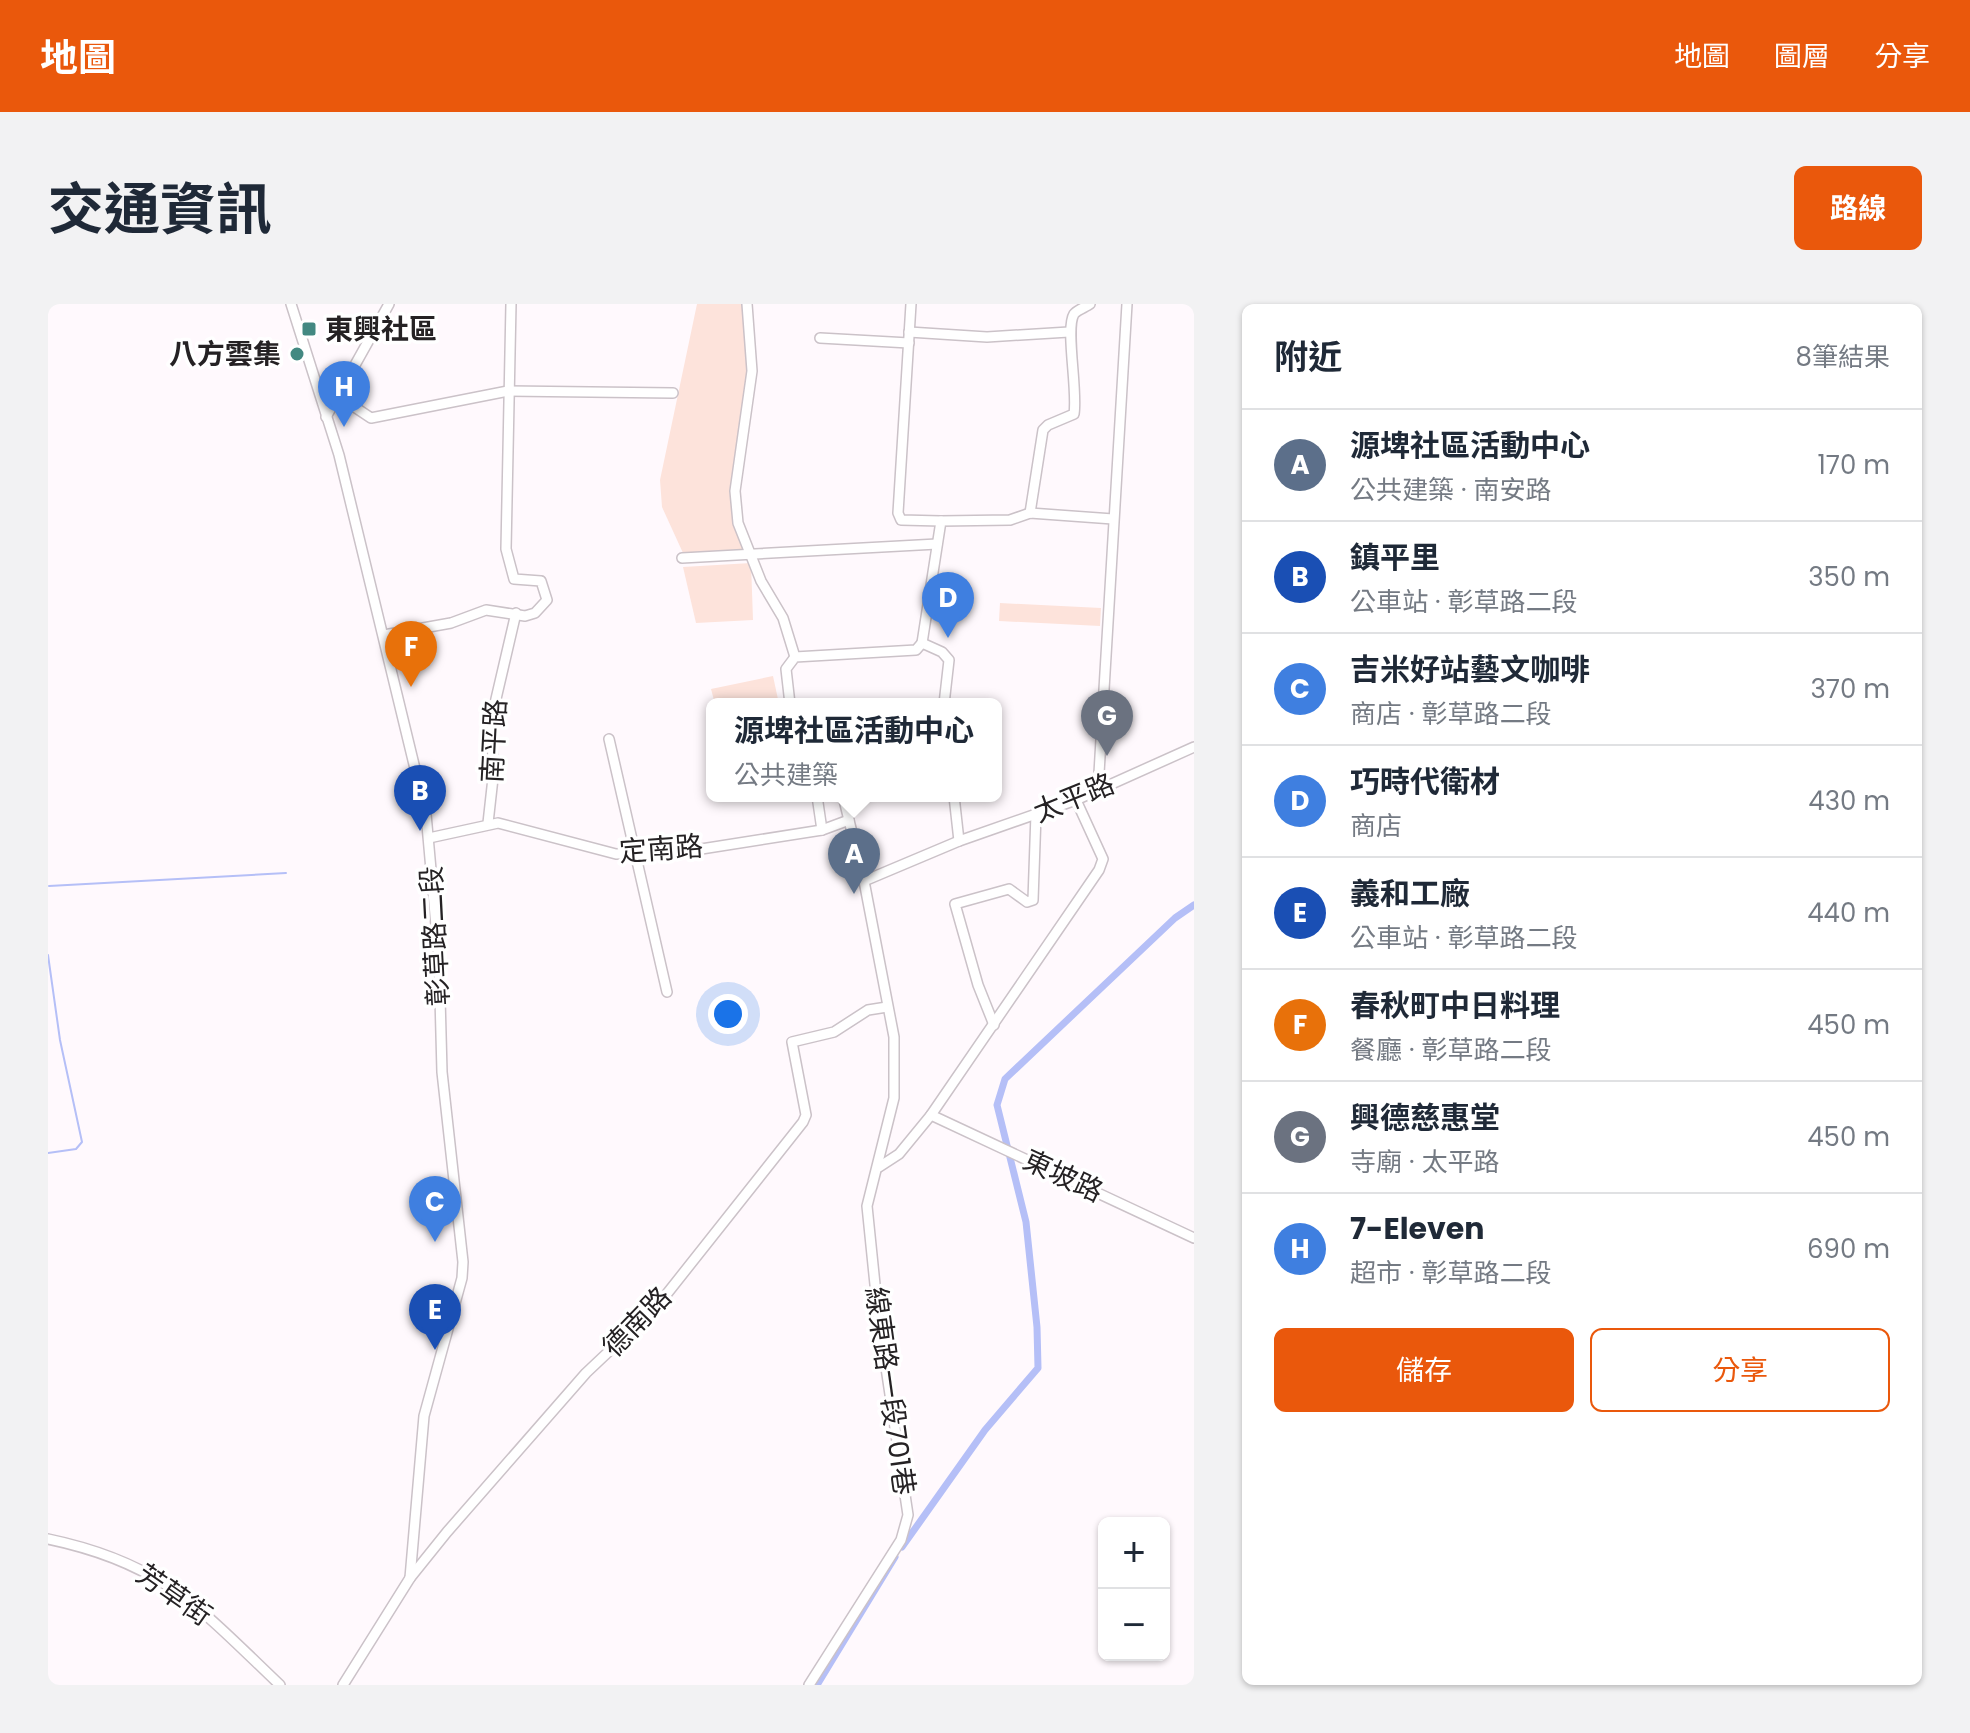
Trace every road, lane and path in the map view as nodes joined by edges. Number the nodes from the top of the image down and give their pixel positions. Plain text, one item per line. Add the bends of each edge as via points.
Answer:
1 (291, 304) edge
2 (389, 304) edge
3 (511, 304) edge
4 (747, 304) edge
5 (911, 304) edge
6 (1090, 304) edge
7 (1127, 304) edge
8 (1069, 332) junction
9 (820, 338) dead end
10 (909, 339) junction
11 (508, 391) junction
12 (673, 393) dead end
13 (338, 396) junction
14 (326, 417) junction
15 (1030, 513) junction
16 (1113, 519) junction
17 (941, 521) junction
18 (937, 544) junction
19 (750, 554) junction
20 (682, 558) dead end
21 (516, 613) junction
22 (384, 635) junction
23 (922, 643) junction
24 (795, 657) junction
25 (789, 698) edge
26 (945, 698) edge
27 (609, 739) dead end
28 (1194, 747) edge
29 (1098, 790) junction
30 (1076, 800) junction
31 (818, 802) edge
32 (844, 802) edge
33 (955, 802) edge
34 (1036, 814) junction
35 (849, 820) junction
36 (488, 823) junction
37 (822, 830) junction
38 (429, 838) junction
39 (959, 841) junction
40 (633, 853) junction
41 (864, 881) junction
42 (667, 992) dead end
43 (887, 1007) junction
44 (994, 1025) junction
45 (931, 1115) junction
46 (879, 1167) junction
47 (1194, 1238) edge
48 (48, 1539) edge
49 (410, 1578) junction
50 (280, 1685) edge
51 (343, 1685) edge
52 (809, 1685) edge

1 - 14 street, 彰草路二段
2 - 13 street
3 - 11 street
4 - 19 street via 752,371 735,491 738,523
5 - 10 street
6 - 8 street via 1074,314
7 - 16 street
8 - 10 street
8 - 15 street via 1074,414 1043,430
9 - 10 street
10 - 17 street via 898,513 901,520
11 - 12 street
11 - 13 street via 371,418
11 - 21 street via 506,549 514,579 541,581 547,600 535,613
13 - 14 street
14 - 22 street, 彰草路二段
15 - 16 street
15 - 17 street via 1010,520
16 - 29 street
17 - 18 street
18 - 19 street
18 - 23 street
19 - 20 street
19 - 24 street via 783,618
21 - 22 street via 486,610 451,623
21 - 36 street, 南平路 via 492,716
22 - 38 street, 彰草路二段
23 - 24 street via 916,650
23 - 26 street via 949,660
24 - 25 street via 786,669
27 - 40 street
28 - 29 street, 太平路
29 - 30 street, 太平路
30 - 34 street, 太平路
30 - 44 street via 1103,859
31 - 37 street
32 - 35 street, 線東路一段701巷
33 - 39 street
34 - 39 street, 太平路
34 - 44 street via 1033,900 1027,902 1009,889 955,904
35 - 37 street, 定南路
35 - 41 street, 線東路一段701巷
36 - 38 street, 定南路
36 - 40 street, 定南路 via 604,853
37 - 40 street, 定南路 via 695,850
38 - 49 street, 彰草路二段 via 442,1072 463,1262 424,1416
39 - 41 street, 太平路
40 - 42 street
41 - 43 street, 線東路一段701巷
43 - 46 street, 線東路一段701巷 via 894,1037 894,1098
43 - 49 street, 德南路 via 868,1010 834,1032 792,1042 803,1122 658,1305 586,1373
44 - 45 street
45 - 46 street via 899,1154
45 - 47 street, 東坡路
46 - 52 street, 線東路一段701巷 via 867,1206 908,1515 901,1540
48 - 50 street, 芳草街 via 101,1551 165,1582
49 - 51 street, 德南路

